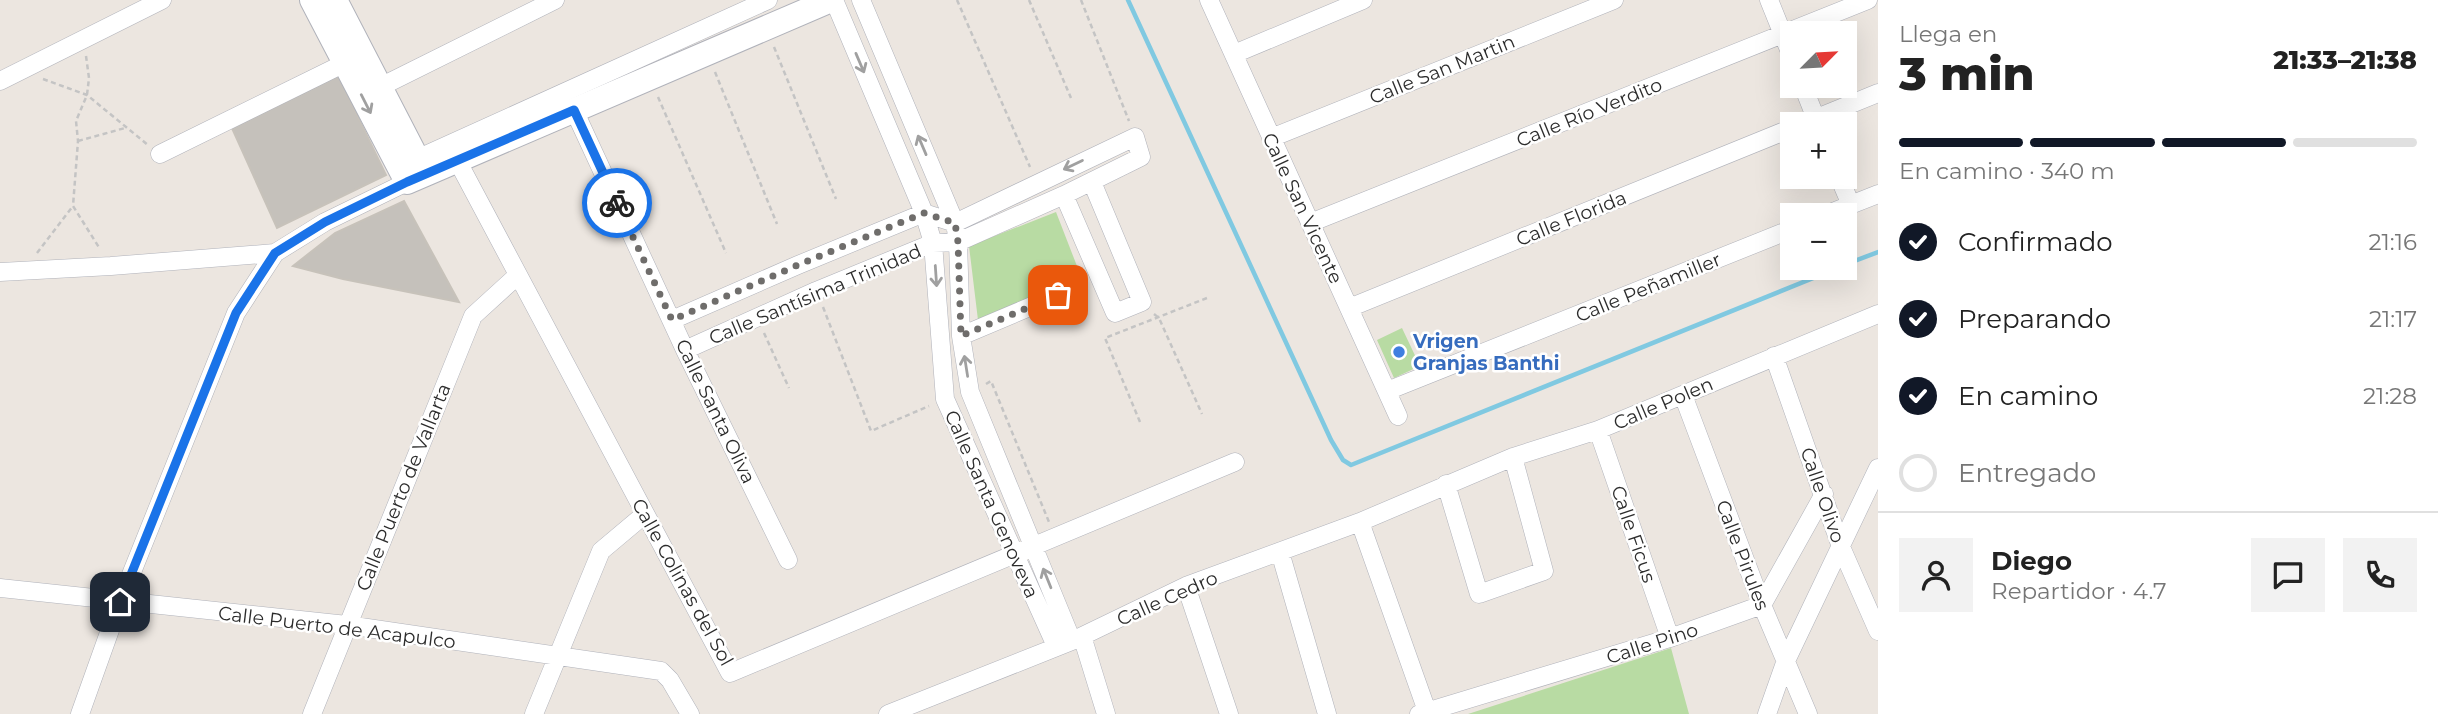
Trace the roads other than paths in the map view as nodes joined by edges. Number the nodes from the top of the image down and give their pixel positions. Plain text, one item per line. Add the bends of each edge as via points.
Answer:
1 (162, 0) edge
2 (330, 0) edge
3 (555, 0) edge
4 (768, 0) edge
5 (832, 0) edge
6 (860, 0) edge
7 (1209, 0) edge
8 (1363, 0) edge
9 (1614, 0) edge
10 (1769, 0) edge
11 (1868, 0) edge
12 (1817, 21) edge
13 (1780, 28) edge
14 (1780, 36) edge
15 (1234, 54) junction
16 (345, 63) junction
17 (0, 81) edge
18 (380, 87) junction
19 (1878, 93) edge
20 (574, 110) junction
21 (1835, 112) edge
22 (1780, 133) edge
23 (1271, 138) junction
24 (160, 154) road end
25 (457, 160) junction
26 (416, 172) junction
27 (1092, 182) junction
28 (1878, 194) edge
29 (1064, 195) junction
30 (1855, 203) edge
31 (924, 213) junction
32 (955, 223) junction
33 (1310, 223) junction
34 (1780, 234) edge
35 (958, 242) junction
36 (933, 243) junction
37 (275, 253) junction
38 (0, 272) edge
39 (518, 275) junction
40 (1058, 295) dead end
41 (1349, 308) junction
42 (1878, 314) edge
43 (672, 320) junction
44 (961, 336) junction
45 (685, 350) junction
46 (1774, 356) junction
47 (1387, 391) junction
48 (1683, 395) junction
49 (1398, 415) dead end
50 (1598, 430) junction
51 (1513, 457) junction
52 (1235, 462) dead end
53 (1878, 468) edge
54 (1446, 484) junction
55 (1824, 494) junction
56 (645, 514) junction
57 (1360, 522) junction
58 (1034, 546) junction
59 (1842, 547) junction
60 (1280, 552) junction
61 (1014, 555) junction
62 (788, 560) dead end
63 (1186, 586) junction
64 (0, 588) edge
65 (120, 602) junction
66 (1762, 605) junction
67 (347, 625) junction
68 (1878, 631) edge
69 (1671, 638) junction
70 (1070, 641) junction
71 (557, 656) junction
72 (1785, 663) junction
73 (899, 712) edge
74 (80, 714) edge
75 (312, 714) edge
76 (534, 714) edge
77 (690, 714) edge
78 (1106, 714) edge
79 (1228, 714) edge
80 (1328, 714) edge
81 (1425, 714) edge
82 (1767, 714) edge
83 (1808, 714) edge

1 - 17 street
2 - 16 street
2 - 18 street
3 - 18 street
4 - 26 street
5 - 20 street
5 -> 31 street, Calle Santa Genoveva
32 -> 6 street, Calle Santa Genoveva
7 - 15 street, Calle San Vicente
8 - 15 street
9 - 23 street, Calle San Martin
10 - 13 street
11 - 12 street, Calle Río Verdito
14 - 33 street, Calle Río Verdito
15 - 23 street, Calle San Vicente
16 - 24 street
16 -> 26 street
18 - 26 street
19 - 21 street
20 - 25 street
20 - 43 street, Calle Santa Oliva
22 - 41 street, Calle Florida
23 - 33 street, Calle San Vicente
25 - 26 street
25 - 39 street, Calle Colinas del Sol
26 - 37 street
27 - 29 street, Calle Santísima Trinidad
27 - 29 street via 1142,302 1115,313
27 -> 32 street, Calle Santísima Trinidad via 1139,159 1142,155 1135,136
28 - 30 street
29 - 35 street, Calle Santísima Trinidad
31 - 32 street, Calle Santísima Trinidad
31 - 36 street, Calle Santa Genoveva
31 - 43 street, Calle Santísima Trinidad
32 - 35 street, Calle Santa Genoveva
33 - 41 street, Calle San Vicente
34 - 47 street, Calle Peñamiller
35 - 36 street, Calle Santísima Trinidad
35 - 44 street, Calle Santa Genoveva
36 - 45 street, Calle Santísima Trinidad
36 -> 61 street, Calle Santa Genoveva via 945,399
37 - 38 street
37 - 65 street via 236,313
39 - 56 street, Calle Colinas del Sol
39 - 67 street, Calle Puerto de Vallarta via 473,316
40 - 44 street
41 - 47 street, Calle San Vicente
42 - 46 street, Calle Polen
43 - 45 street, Calle Santa Oliva
58 -> 44 street, Calle Santa Genoveva via 971,392
45 - 62 street, Calle Santa Oliva
46 - 48 street, Calle Polen
46 - 55 street, Calle Olivo
47 - 49 street, Calle San Vicente
48 - 50 street, Calle Polen
48 - 66 street, Calle Pirules
50 - 51 street, Calle Polen
50 - 69 street, Calle Ficus
51 - 54 street, Calle Polen
51 - 54 street via 1544,571 1479,594
52 - 58 street, Calle Colinas del Sol
53 - 59 street
54 - 57 street, Calle Cedro
55 - 59 street, Calle Olivo
55 - 66 street
56 - 61 street, Calle Colinas del Sol via 730,673
56 - 71 street via 601,551
57 - 60 street, Calle Cedro
57 - 81 street
58 - 61 street, Calle Colinas del Sol
70 -> 58 street, Calle Santa Genoveva
59 - 68 street, Calle Olivo
59 - 72 street
60 - 63 street, Calle Cedro
60 - 80 street
61 - 70 street, Calle Santa Genoveva
63 - 70 street, Calle Cedro
63 - 79 street
64 - 65 street, Calle Puerto de Acapulco
65 - 67 street, Calle Puerto de Acapulco
65 - 74 street
66 - 69 street, Calle Pino
66 - 72 street, Calle Pirules
67 - 71 street, Calle Puerto de Acapulco
67 - 75 street, Calle Puerto de Vallarta
69 - 81 street, Calle Pino
70 - 73 street, Calle Cedro
70 - 78 street
71 - 76 street
71 - 77 street, Calle Puerto de Acapulco via 661,671
72 - 82 street
72 - 83 street, Calle Pirules

